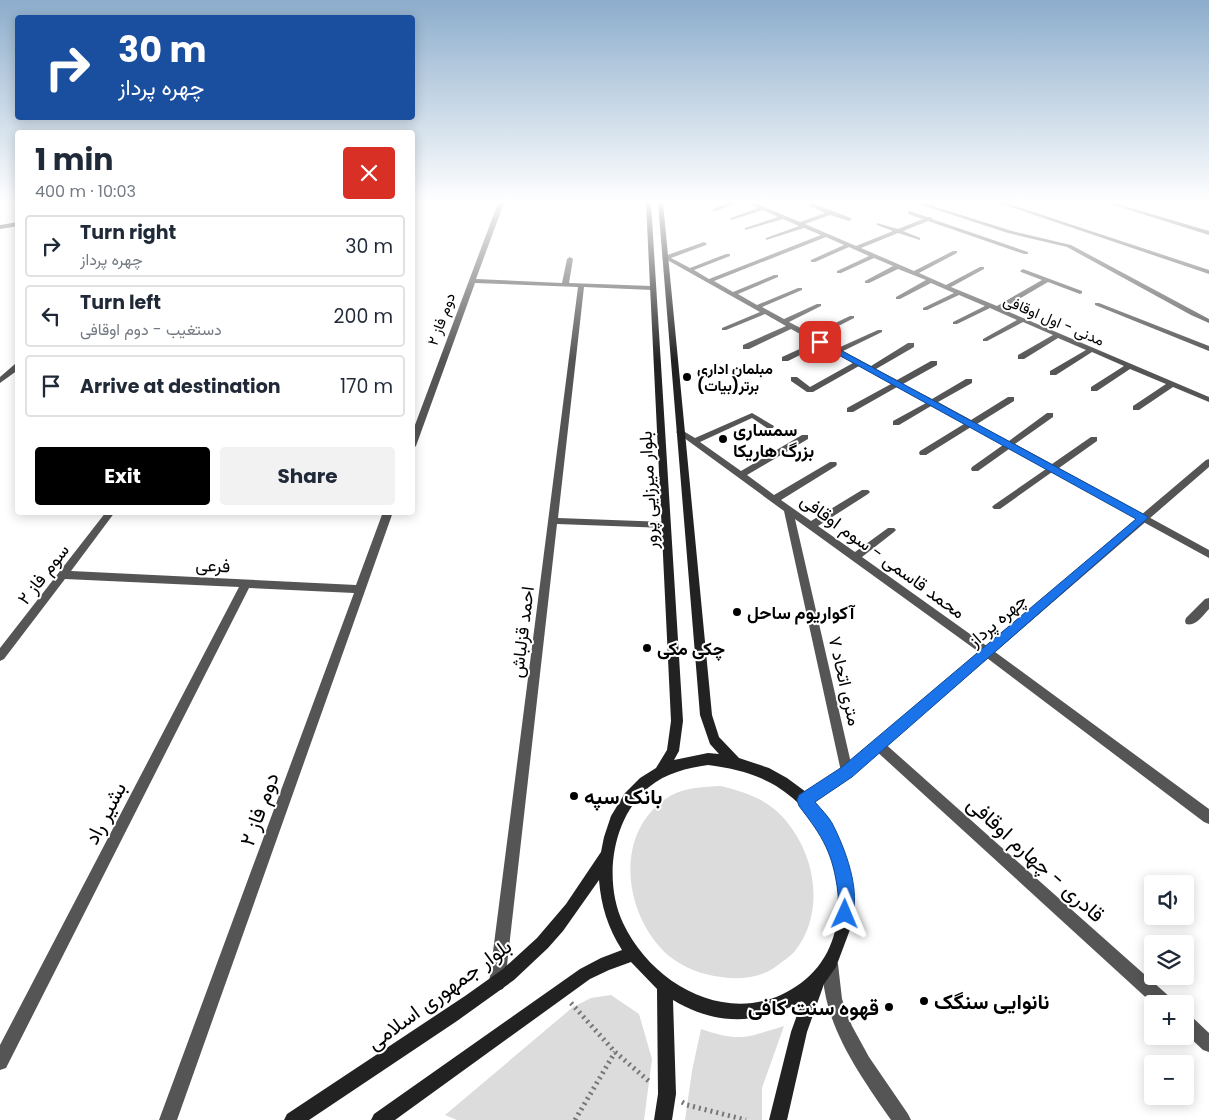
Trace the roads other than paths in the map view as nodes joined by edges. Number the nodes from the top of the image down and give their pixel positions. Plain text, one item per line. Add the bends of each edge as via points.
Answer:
1 (482, 255) edge
2 (650, 255) edge
3 (670, 255) edge
4 (725, 255) edge
5 (774, 255) edge
6 (826, 255) edge
7 (949, 255) edge
8 (1087, 255) edge
9 (1159, 255) edge
10 (874, 256) joint
11 (665, 257) junction
12 (570, 259) dead end
13 (813, 261) dead end
14 (899, 266) junction
15 (982, 268) dead end
16 (690, 270) junction
17 (1023, 271) dead end
18 (838, 272) dead end
19 (1209, 272) edge
20 (915, 273) junction
21 (776, 276) dead end
22 (931, 280) junction
23 (1048, 280) junction
24 (472, 281) junction
25 (709, 281) junction
26 (867, 282) dead end
27 (565, 285) junction
28 (581, 285) junction
29 (946, 287) junction
30 (652, 288) junction
31 (800, 289) dead end
32 (960, 292) junction
33 (1080, 292) dead end
34 (733, 294) junction
35 (898, 298) dead end
36 (819, 304) dead end
37 (1097, 304) dead end
38 (994, 307) junction
39 (761, 309) junction
40 (925, 309) dead end
41 (852, 317) dead end
42 (1022, 320) junction
43 (1209, 321) edge
44 (784, 322) junction
45 (955, 323) dead end
46 (792, 326) junction
47 (724, 329) dead end
48 (880, 331) dead end
49 (1058, 335) junction
50 (812, 337) junction
51 (985, 340) dead end
52 (820, 342) junction
53 (911, 345) dead end
54 (746, 347) dead end
55 (1209, 348) edge
56 (1092, 349) junction
57 (838, 351) junction
58 (1021, 357) dead end
59 (785, 359) dead end
60 (859, 363) junction
61 (934, 363) dead end
62 (1130, 366) junction
63 (15, 368) edge
64 (871, 370) junction
65 (1053, 372) dead end
66 (794, 380) dead end
67 (0, 381) edge
68 (969, 381) dead end
69 (897, 384) junction
70 (1172, 384) junction
71 (1094, 389) dead end
72 (1011, 399) dead end
73 (1209, 400) edge
74 (931, 402) junction
75 (742, 408) dead end
76 (1136, 408) dead end
77 (850, 410) dead end
78 (752, 415) junction
79 (1050, 415) dead end
80 (896, 424) dead end
81 (970, 424) junction
82 (770, 426) dead end
83 (680, 432) junction
84 (805, 437) dead end
85 (415, 438) edge
86 (1094, 439) dead end
87 (694, 442) junction
88 (1010, 445) junction
89 (924, 453) dead end
90 (1209, 462) edge
91 (833, 464) dead end
92 (1052, 468) junction
93 (975, 469) dead end
94 (741, 475) junction
95 (865, 492) dead end
96 (774, 500) junction
97 (997, 507) dead end
98 (788, 509) junction
99 (109, 515) edge
100 (387, 515) edge
101 (1143, 518) junction
102 (553, 521) junction
103 (666, 525) junction
104 (811, 526) junction
105 (892, 530) dead end
106 (1209, 554) edge
107 (855, 557) junction
108 (63, 574) junction
109 (246, 583) junction
110 (361, 589) junction
111 (1209, 602) edge
112 (1190, 622) dead end
113 (987, 652) junction
114 (0, 656) edge
115 (878, 745) junction
116 (734, 762) junction
117 (661, 772) junction
118 (847, 772) junction
119 (804, 800) junction
120 (1209, 817) edge
121 (606, 856) junction
122 (632, 954) junction
123 (830, 964) junction
124 (818, 979) junction
125 (497, 983) junction
126 (665, 987) junction
127 (1155, 995) edge
128 (1194, 1030) edge
129 (1209, 1044) edge
130 (0, 1062) edge
131 (168, 1120) edge
132 (293, 1120) edge
133 (380, 1120) edge
134 (664, 1120) edge
135 (778, 1120) edge
136 (902, 1120) edge

1 - 24 street, دوم فاز ۲
2 - 30 main road, بلوار میرزایی پرور
3 - 11 street
4 - 16 street
5 - 25 street
6 - 13 street
7 - 20 street
8 - 43 street
9 - 19 street
10 - 14 street, مدنی - اول اوقافی
10 - 18 street
11 - 16 street
11 - 83 main road, بلوار میرزایی پرور
12 - 27 street
14 - 20 street, مدنی - اول اوقافی
14 - 26 street
15 - 29 street
16 - 25 street
17 - 23 street
20 - 22 street, مدنی - اول اوقافی
21 - 34 street
22 - 29 street, مدنی - اول اوقافی
22 - 35 street
23 - 33 street
23 - 38 street
24 - 27 street
24 - 85 street, دوم فاز ۲
25 - 34 street
27 - 28 street
28 - 30 street
28 - 102 street, احمد قزلباش
29 - 32 street, مدنی - اول اوقافی
30 - 103 main road, بلوار میرزایی پرور
31 - 39 street
32 - 38 street, مدنی - اول اوقافی
32 - 40 street
34 - 39 street
36 - 44 street
37 - 55 street
38 - 42 street, مدنی - اول اوقافی
38 - 45 street
39 - 44 street
39 - 47 street
41 - 50 street
42 - 49 street, مدنی - اول اوقافی
42 - 51 street
44 - 46 street
46 - 50 street
46 - 54 street
48 - 57 street
49 - 56 street, مدنی - اول اوقافی
49 - 58 street
50 - 52 street
52 - 57 street
52 - 59 street
53 - 64 street
56 - 62 street, مدنی - اول اوقافی
56 - 65 street
57 - 60 street
60 - 64 street
60 - 66 street via 810,390
61 - 69 street
62 - 70 street, مدنی - اول اوقافی
62 - 71 street
63 - 67 street
64 - 69 street
68 - 74 street
69 - 74 street
69 - 77 street
70 - 73 street, مدنی - اول اوقافی
70 - 76 street
72 - 81 street
74 - 80 street
74 - 81 street
75 - 78 street
78 - 82 street
78 - 87 street
79 - 88 street
81 - 88 street
81 - 89 street
83 - 87 street, محمد قاسمی - سوم اوقافی
83 - 116 main road, بلوار میرزایی پرور via 706,715 714,740
84 - 94 street
86 - 92 street
87 - 94 street, محمد قاسمی - سوم اوقافی
88 - 92 street
88 - 93 street
90 - 101 street, چهره پرداز
91 - 96 street
92 - 97 street
92 - 101 street
94 - 96 street, محمد قاسمی - سوم اوقافی
95 - 104 street
96 - 98 street, محمد قاسمی - سوم اوقافی
98 - 104 street, محمد قاسمی - سوم اوقافی
98 - 118 street, ۷ متری اتحاد
99 - 108 street, سوم فاز ۲
100 - 110 street, دوم فاز ۲
101 - 106 street
101 - 113 street, چهره پرداز
102 - 103 street
102 - 125 street, احمد قزلباش
103 - 117 main road, بلوار میرزایی پرور via 677,721 673,750
104 - 107 street, محمد قاسمی - سوم اوقافی
105 - 107 street
107 - 113 street, محمد قاسمی - سوم اوقافی
108 - 109 street, فرعی
108 - 114 street, سوم فاز ۲
109 - 110 street, فرعی
109 - 130 street, بشیر راد
110 - 131 street, دوم فاز ۲
111 - 112 street
113 - 115 street, چهره پرداز
113 - 120 street, محمد قاسمی - سوم اوقافی
115 - 118 street, چهره پرداز
115 - 127 street, قادری - چهارم اوقافی
116 - 117 main road via 708,759 684,763
116 - 119 main road via 783,782
117 - 121 main road via 636,791 621,810 611,830
118 - 119 street, چهره پرداز
119 - 123 main road via 830,836 840,860 847,896 844,932
121 - 122 main road via 606,889 615,922
121 - 125 main road, بلوار جمهوری اسلامی via 558,926
122 - 126 main road
122 - 133 main road via 585,974
123 - 124 main road
123 - 136 street via 834,998 847,1036
124 - 126 main road via 786,1003 746,1013 704,1007
124 - 135 main road via 799,1032
125 - 132 main road, بلوار جمهوری اسلامی
126 - 134 main road via 667,1094
128 - 129 street

